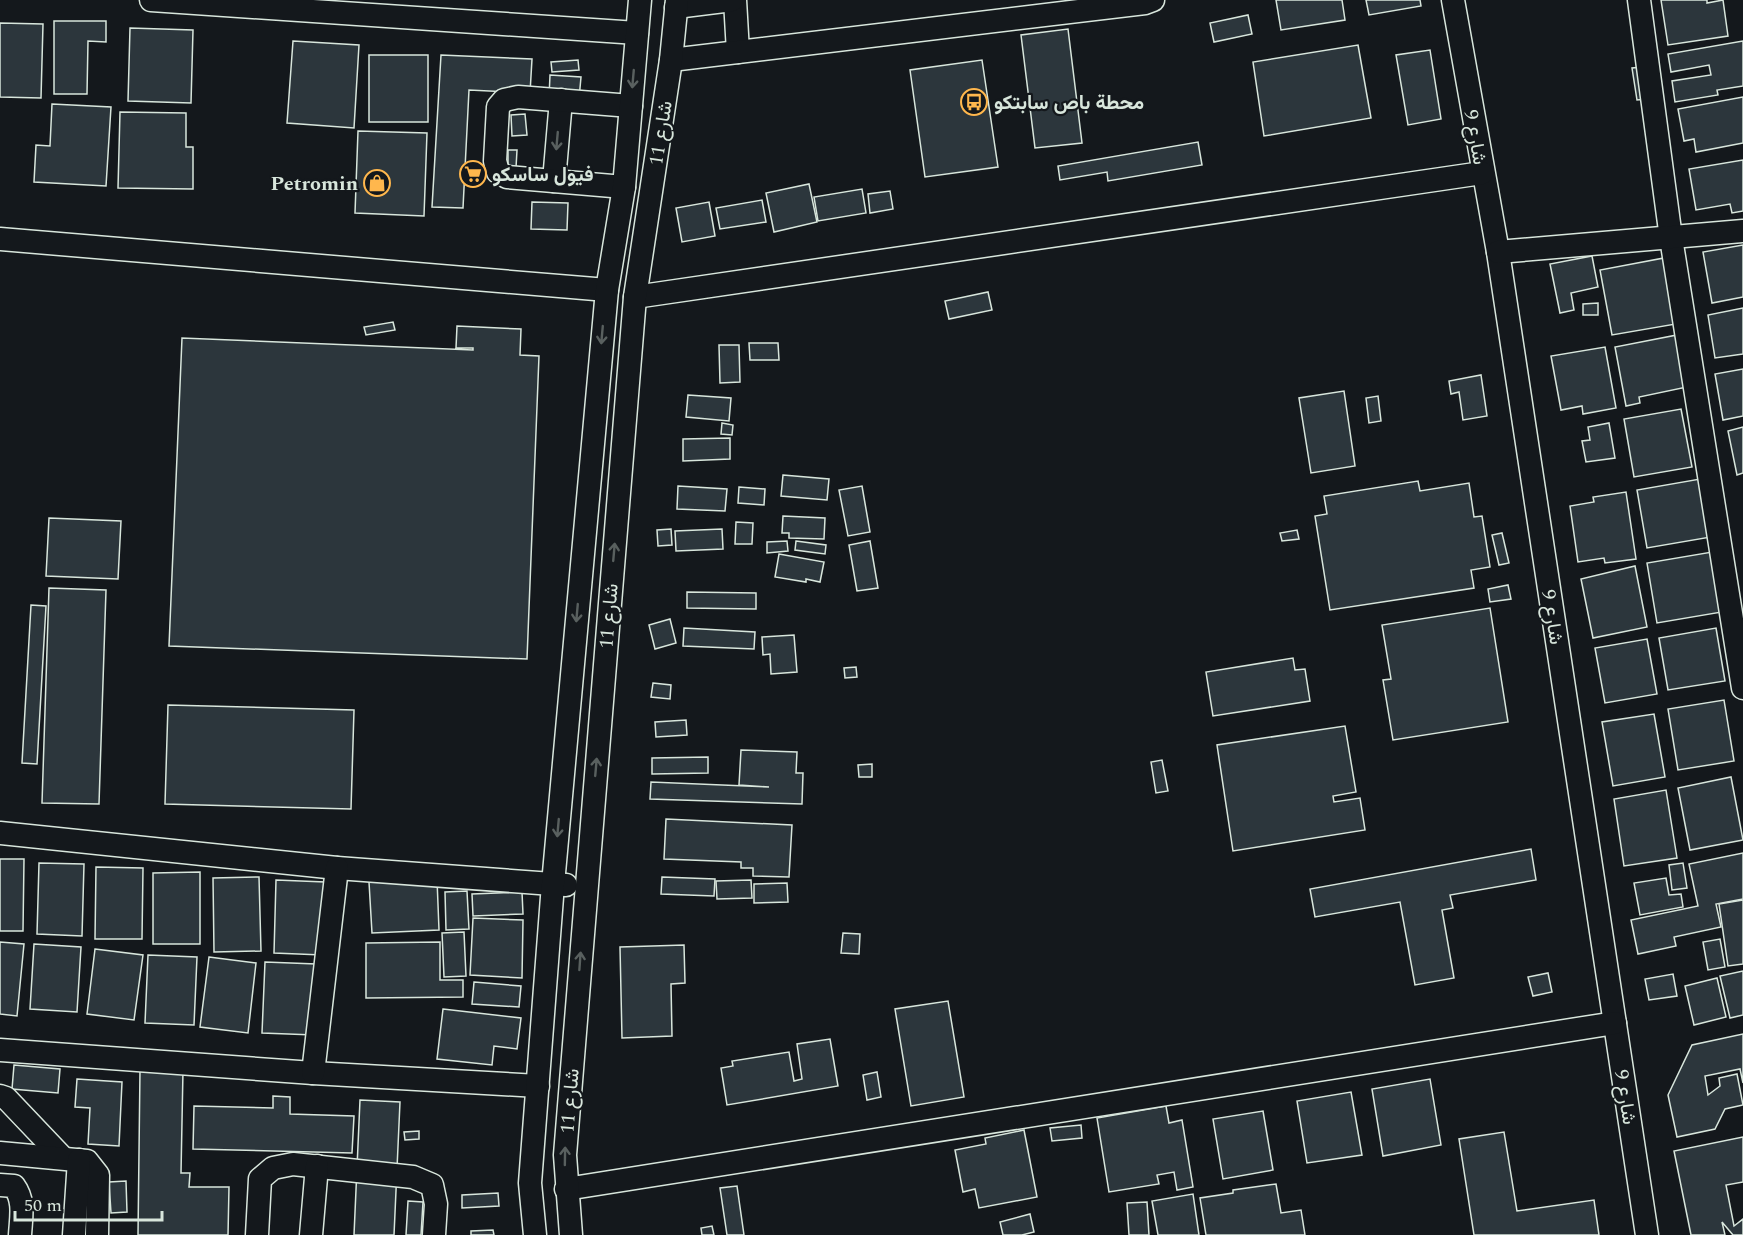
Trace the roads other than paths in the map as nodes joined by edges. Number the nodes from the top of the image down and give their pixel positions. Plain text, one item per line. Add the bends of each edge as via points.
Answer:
1 (161, 0) edge
2 (640, 0) edge
3 (734, 0) edge
4 (1153, 0) edge
5 (1453, 0) edge
6 (1640, 0) edge
7 (676, 3) edge
8 (402, 9) edge
9 (637, 33) junction
10 (738, 52) junction
11 (671, 60) junction
12 (561, 100) junction
13 (631, 106) junction
14 (1482, 173) junction
15 (554, 181) junction
16 (624, 187) junction
17 (1743, 231) edge
18 (1671, 238) junction
19 (0, 239) edge
20 (1498, 252) junction
21 (607, 290) junction
22 (635, 297) junction
23 (1743, 683) edge
24 (0, 833) edge
25 (337, 868) junction
26 (553, 884) junction
27 (586, 888) junction
28 (1615, 1023) junction
29 (0, 1050) edge
30 (313, 1073) junction
31 (538, 1086) junction
32 (0, 1096) edge
33 (0, 1153) edge
34 (71, 1159) junction
35 (317, 1166) junction
36 (0, 1185) edge
37 (566, 1189) junction
38 (20, 1235) edge
39 (74, 1235) edge
40 (97, 1235) edge
41 (256, 1235) edge
42 (311, 1235) edge
43 (434, 1235) edge
44 (535, 1235) edge
45 (571, 1235) edge
46 (1647, 1235) edge

1 - 8 street
2 - 9 street, شارع 11
3 - 7 street
3 - 10 street
4 - 10 street
5 - 14 street, شارع 9
6 - 18 street
7 - 11 street, شارع 11
8 - 9 street
9 -> 13 street, شارع 11
10 - 11 street
11 - 22 street, شارع 11
12 - 13 street
12 -> 15 street
12 - 15 street via 518,97 504,100 498,107 498,172 507,177
13 - 16 street, شارع 11
14 - 20 street, شارع 9
14 - 22 street
15 - 16 street
16 - 21 street, شارع 11
17 - 18 street
18 - 20 street
18 - 23 street
19 - 21 street
20 - 28 street, شارع 9
21 -> 26 street, شارع 11
27 -> 22 street, شارع 11
24 - 25 street
25 - 26 street
25 - 30 street
26 - 27 street
26 - 31 street, شارع 11
37 -> 27 street, شارع 11 via 565,1155
28 - 37 street
28 - 46 street, شارع 9
29 - 30 street
30 - 31 street
31 - 44 street, شارع 11 via 530,1183
32 - 34 street
33 - 34 street
34 - 39 street
34 - 40 street via 87,1161 98,1175
35 - 41 street via 293,1164 273,1168 260,1179
35 - 42 street
35 - 43 street via 413,1177 432,1185 436,1204
36 - 38 street via 14,1186 19,1193
37 - 45 street, شارع 11

